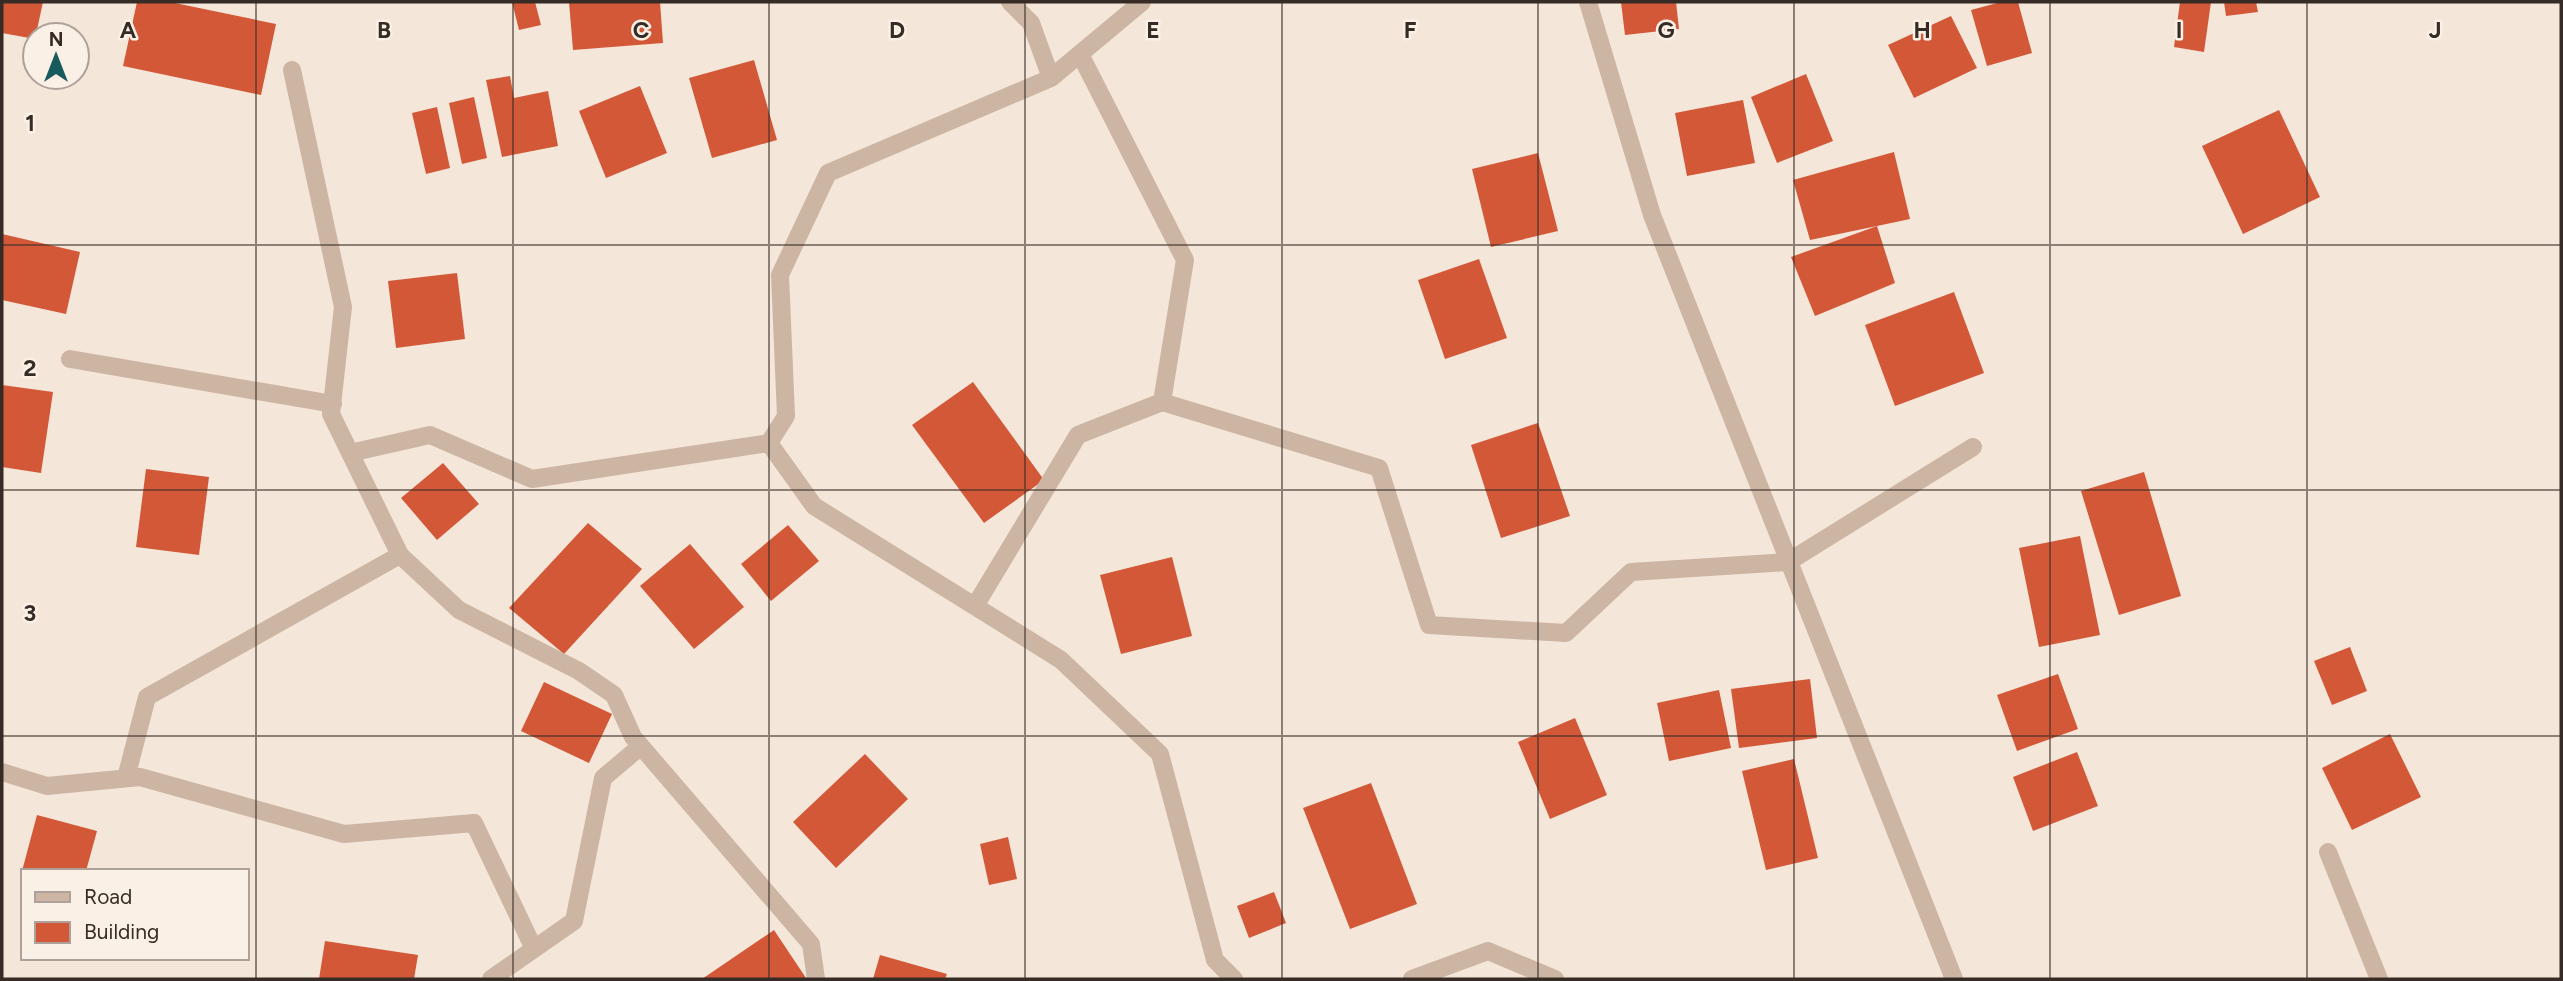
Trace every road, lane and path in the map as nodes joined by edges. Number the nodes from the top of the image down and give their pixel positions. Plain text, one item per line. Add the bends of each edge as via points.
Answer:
1 (1010, 2) edge
2 (1142, 2) edge
3 (1588, 2) edge
4 (1080, 54) junction
5 (292, 70) dead end
6 (1051, 78) junction
7 (70, 359) dead end
8 (1162, 402) junction
9 (332, 404) junction
10 (769, 443) junction
11 (1973, 447) dead end
12 (350, 453) junction
13 (400, 555) junction
14 (1788, 562) junction
15 (975, 606) junction
16 (641, 746) junction
17 (2, 772) edge
18 (126, 778) junction
19 (2328, 852) dead end
20 (534, 949) junction
21 (491, 979) edge
22 (816, 979) edge
23 (1234, 979) edge
24 (1412, 979) edge
25 (1555, 979) edge
26 (1954, 979) edge
27 (2379, 979) edge

1 - 6 street via 1031,23
2 - 4 street
3 - 14 street via 1652,215
4 - 6 street
4 - 8 street via 1185,260
5 - 9 street via 343,307
6 - 10 street via 828,173 780,275 786,416
7 - 9 street
8 - 14 street via 1379,468 1429,625 1566,633 1631,572
8 - 15 street via 1078,435
9 - 12 street via 331,414
10 - 12 street via 533,479 430,435
10 - 15 street via 814,506
11 - 14 street
12 - 13 street
13 - 16 street via 458,610 579,671 614,695
13 - 18 street via 147,697
14 - 26 street
15 - 23 street via 1061,660 1160,754 1215,960
16 - 20 street via 603,778 575,921
16 - 22 street via 811,944
17 - 18 street via 47,786
18 - 20 street via 139,777 344,834 474,823
19 - 27 street
20 - 21 street
24 - 25 street via 1488,951

